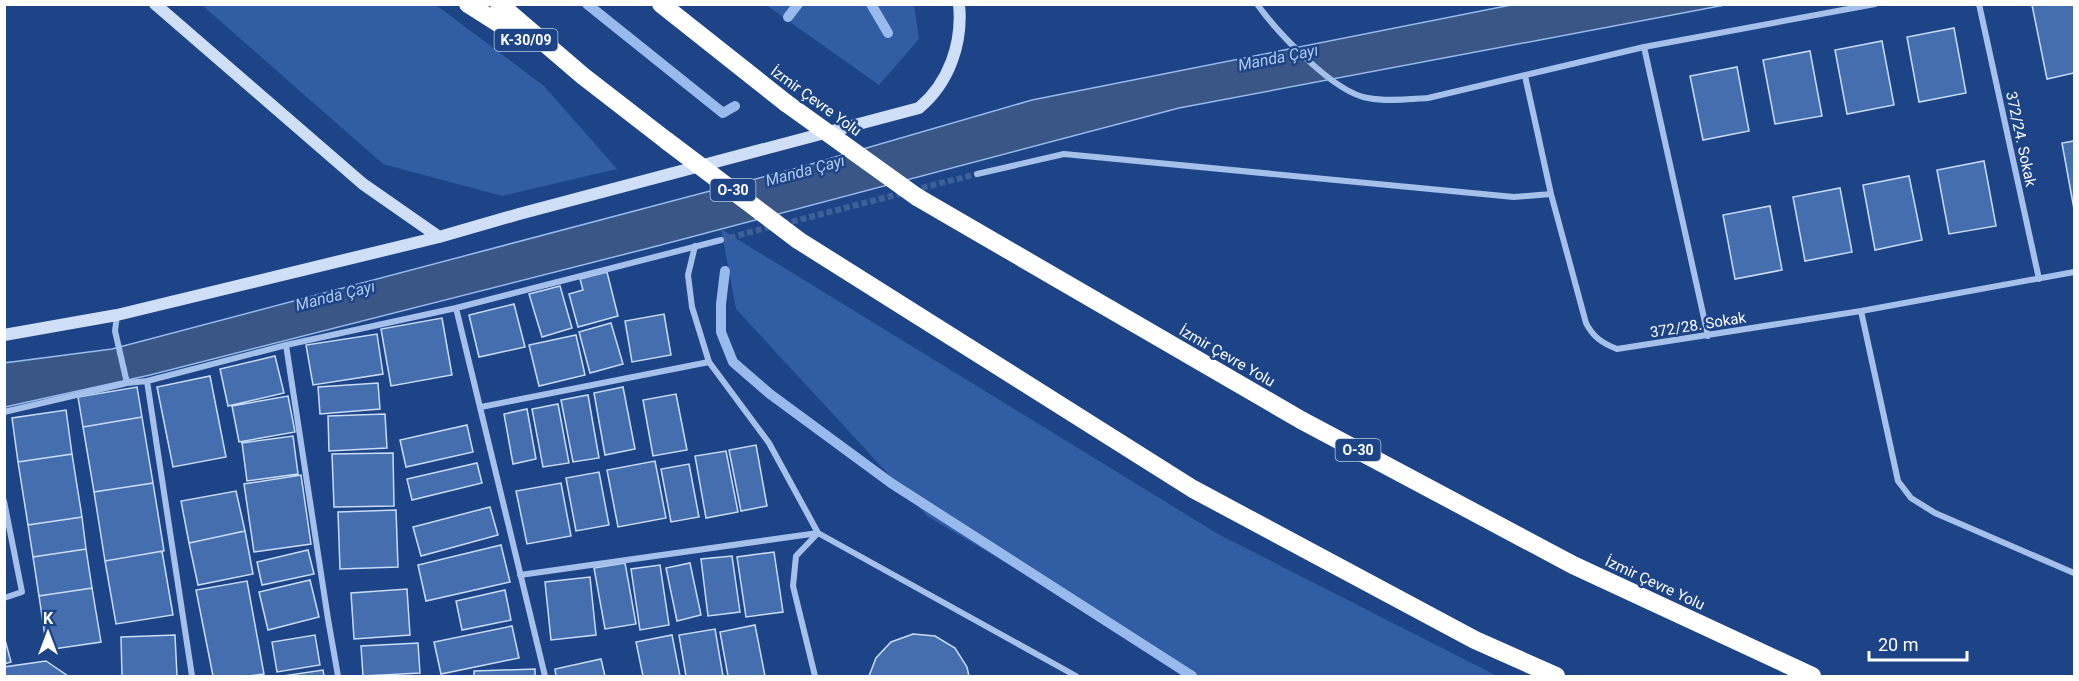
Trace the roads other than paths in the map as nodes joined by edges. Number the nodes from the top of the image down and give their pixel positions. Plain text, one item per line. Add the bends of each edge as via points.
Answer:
1 (155, 4) edge
2 (468, 4) edge
3 (498, 4) edge
4 (660, 4) edge
5 (959, 4) edge
6 (1257, 4) edge
7 (1875, 4) edge
8 (1979, 4) edge
9 (1644, 47) junction
10 (583, 76) junction
11 (1526, 76) junction
12 (978, 174) tunnel mouth
13 (1551, 194) junction
14 (439, 237) junction
15 (721, 240) tunnel mouth
16 (695, 246) junction
17 (2074, 272) edge
18 (2038, 279) junction
19 (456, 308) junction
20 (1861, 311) junction
21 (117, 315) junction
22 (4, 335) edge
23 (1708, 336) junction
24 (286, 345) junction
25 (709, 362) junction
26 (147, 381) junction
27 (127, 383) junction
28 (481, 407) junction
29 (4, 412) edge
30 (4, 501) edge
31 (818, 533) junction
32 (2074, 573) edge
33 (520, 575) junction
34 (4, 598) edge
35 (192, 676) edge
36 (338, 676) edge
37 (545, 676) edge
38 (815, 676) edge
39 (1076, 676) edge
40 (1556, 676) edge
41 (1812, 676) edge

1 - 14 street via 363,184
2 - 10 highway, K-30/09
3 - 10 highway, O-30
4 - 41 highway, İzmir Çevre Yolu / O-30, bridge via 786,103 917,197 1301,420 1573,565
5 - 14 street via 960,33 951,65 933,97 919,108
6 - 11 street via 1284,38 1339,86 1366,98 1428,98
7 - 9 street
8 - 18 street, 372/24. Sokak
9 - 11 street
9 - 23 street
10 - 40 highway, O-30, bridge via 798,240 1193,489 1475,640
11 - 13 street, 372/28. Sokak
12 - 13 street via 1064,154 1514,197
13 - 23 street, 372/28. Sokak via 1592,335 1617,349
14 - 21 street
15 - 16 street
16 - 19 street
16 - 25 street via 688,275 692,308
17 - 18 street, 372/28. Sokak
18 - 20 street, 372/28. Sokak
19 - 24 street
19 - 28 street
20 - 23 street, 372/28. Sokak
20 - 32 street via 1898,481 1911,498 1935,513
21 - 22 street
21 - 27 street via 115,331
24 - 26 street
24 - 36 street
25 - 28 street
25 - 31 street via 769,443
26 - 27 street
26 - 35 street
27 - 29 street
28 - 33 street
30 - 34 street via 22,592
31 - 33 street
31 - 38 street via 796,556 793,586
31 - 39 street
33 - 37 street

